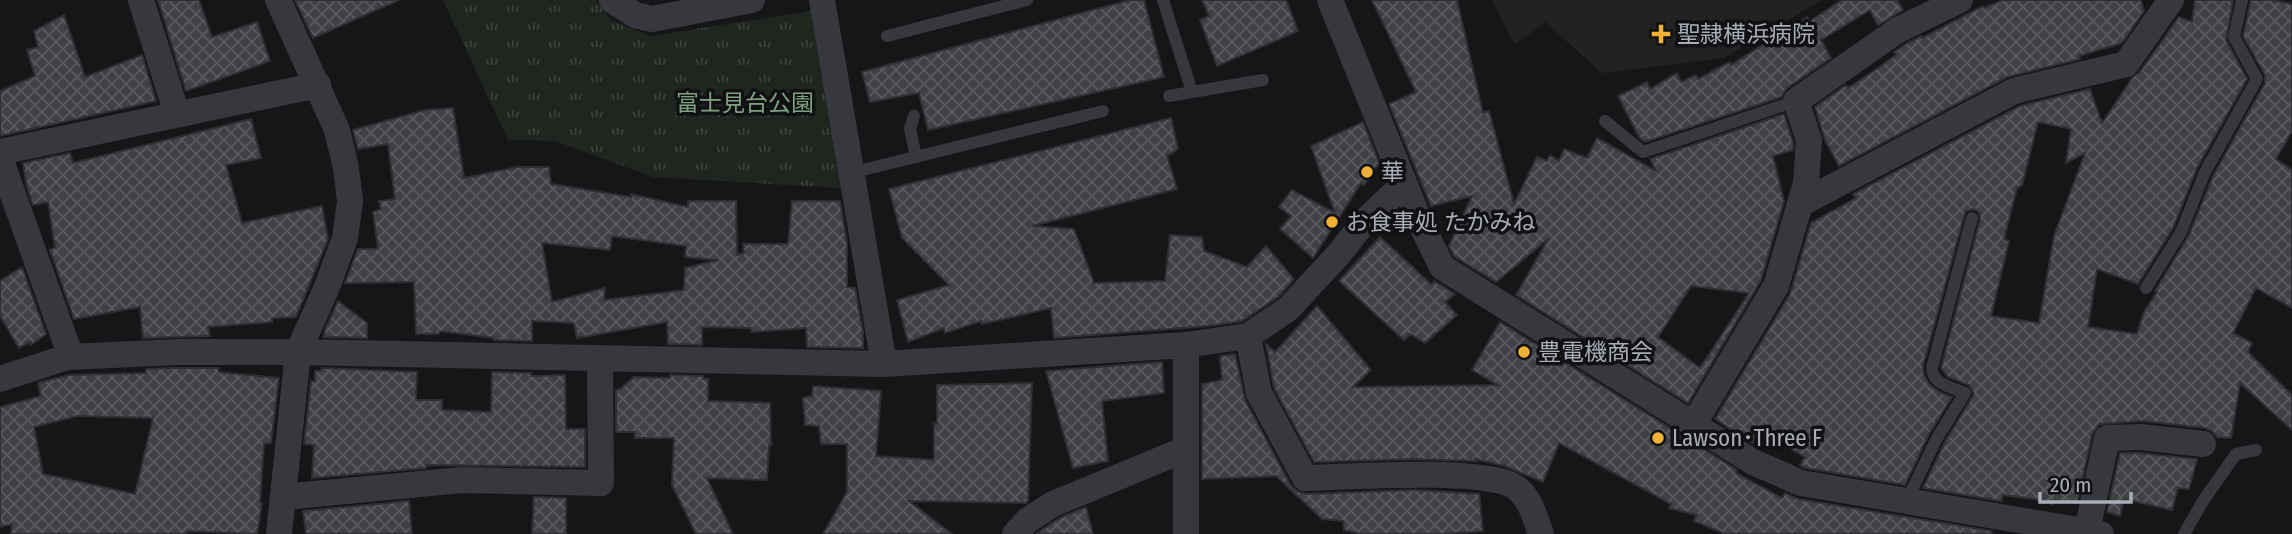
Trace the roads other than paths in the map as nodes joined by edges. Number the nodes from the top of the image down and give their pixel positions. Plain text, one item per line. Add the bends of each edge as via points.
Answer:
1 (141, 0) edge
2 (278, 0) edge
3 (612, 0) edge
4 (752, 0) edge
5 (822, 0) edge
6 (1027, 0) edge
7 (1163, 0) edge
8 (1330, 0) edge
9 (1959, 0) edge
10 (2171, 0) edge
11 (2242, 0) edge
12 (887, 36) dead end
13 (1263, 80) dead end
14 (318, 85) junction
15 (1192, 92) junction
16 (1169, 96) dead end
17 (1796, 101) junction
18 (1103, 111) dead end
19 (177, 114) junction
20 (914, 116) dead end
21 (1605, 121) dead end
22 (0, 152) edge
23 (916, 157) junction
24 (0, 158) edge
25 (850, 173) junction
26 (1405, 184) junction
27 (1800, 204) junction
28 (1972, 218) dead end
29 (2146, 288) dead end
30 (1248, 336) junction
31 (1186, 345) junction
32 (298, 352) junction
33 (71, 357) junction
34 (600, 358) junction
35 (884, 365) junction
36 (0, 379) edge
37 (1693, 425) junction
38 (2203, 444) dead end
39 (1186, 449) junction
40 (2256, 450) dead end
41 (283, 497) junction
42 (1907, 500) junction
43 (2089, 533) edge
44 (279, 534) edge
45 (1015, 534) edge
46 (1186, 534) edge
47 (1541, 534) edge
48 (2184, 534) edge

1 - 19 street
2 - 14 street
3 - 4 street via 635,15 652,19
5 - 25 street
6 - 12 lane
7 - 15 lane
8 - 26 street
9 - 17 street via 1898,30
10 - 27 street via 2126,64 2014,91
11 - 29 lane via 2234,37 2257,79 2205,172 2181,232
13 - 15 lane
14 - 19 street
14 - 32 street via 337,130 350,201 345,238
15 - 16 lane
17 - 21 lane via 1643,152
17 - 27 street via 1809,140
18 - 23 lane
19 - 22 street
20 - 23 lane via 910,129
23 - 25 lane
24 - 33 street
25 - 35 street
26 - 30 street via 1365,221 1288,309
26 - 37 street via 1442,267
27 - 37 street via 1776,286
28 - 42 lane via 1932,368 1936,380 1965,393
30 - 31 street
30 - 47 street via 1259,393 1305,478 1482,478 1514,486 1529,502
31 - 35 street
31 - 39 street
32 - 33 street
32 - 34 street
32 - 41 street
33 - 36 street
34 - 35 street
34 - 41 street via 601,483 462,480
37 - 42 street via 1754,462 1801,482
38 - 43 street via 2107,438
39 - 45 street via 1053,504
39 - 46 street
40 - 48 lane via 2236,454
41 - 44 street
42 - 43 street

